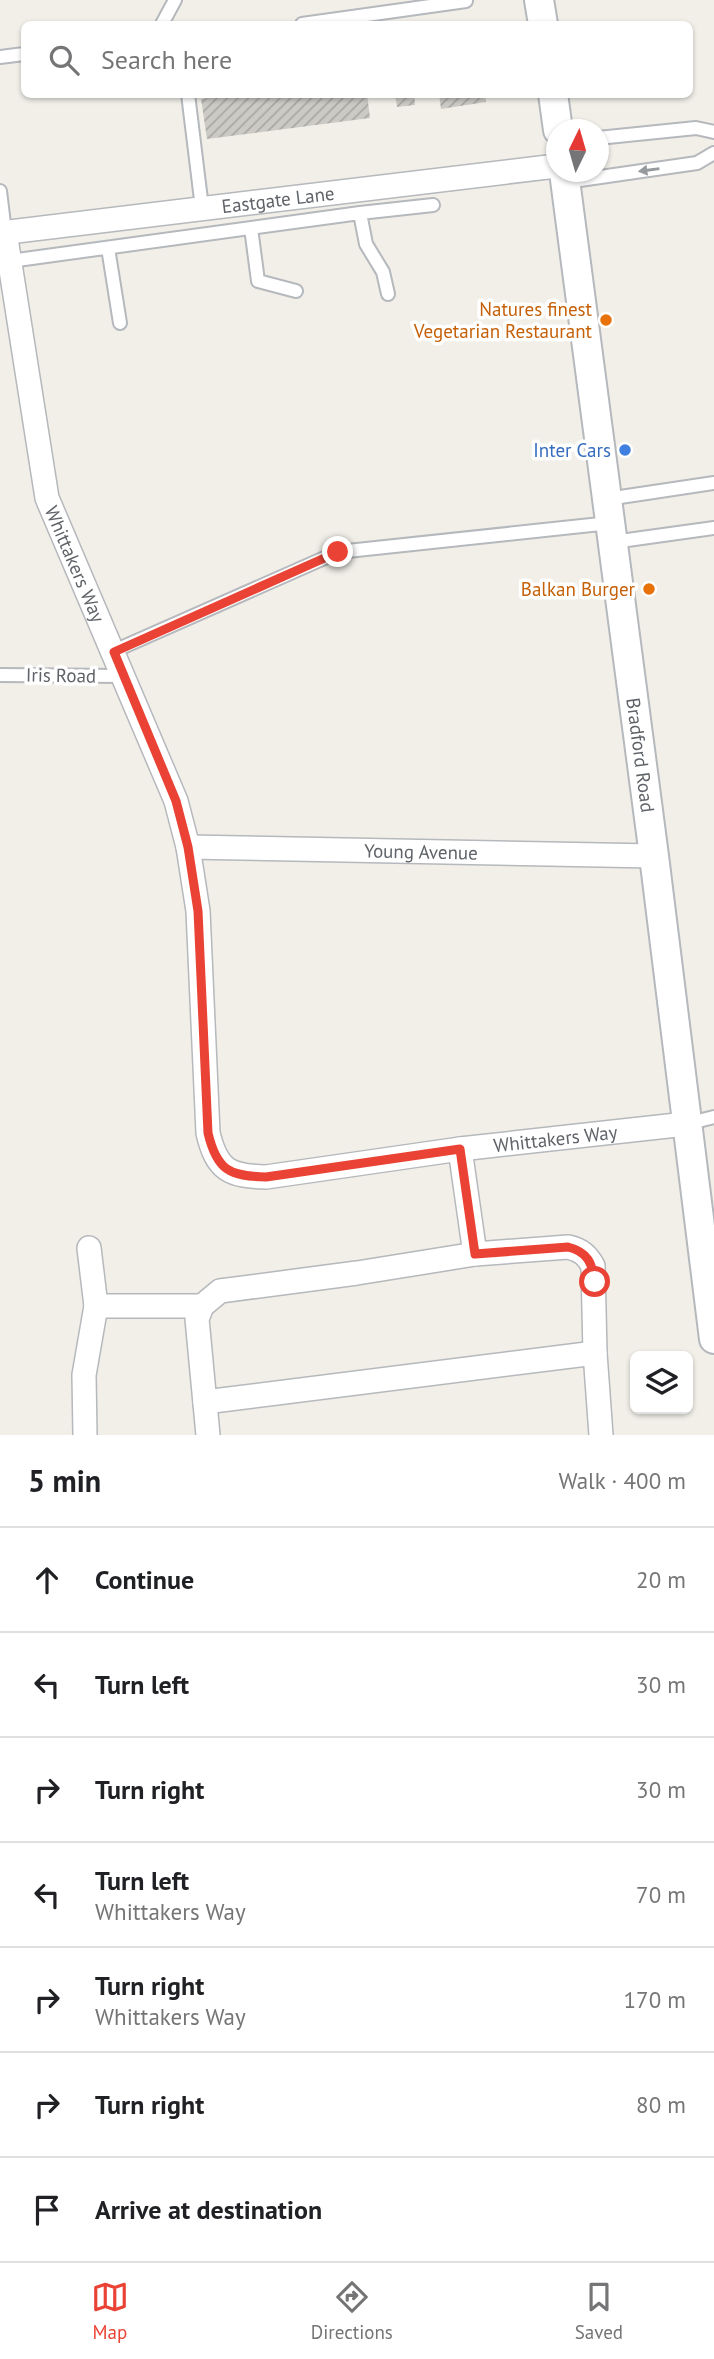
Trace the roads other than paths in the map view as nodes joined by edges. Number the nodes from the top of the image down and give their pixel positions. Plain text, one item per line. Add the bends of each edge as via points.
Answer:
1 (175, 0) edge
2 (539, 0) edge
3 (466, 1) edge
4 (164, 21) edge
5 (323, 21) edge
6 (542, 21) edge
7 (21, 54) edge
8 (0, 57) edge
9 (188, 98) edge
10 (554, 98) edge
11 (556, 119) edge
12 (714, 132) edge
13 (609, 137) edge
14 (714, 153) edge
15 (609, 170) edge
16 (546, 175) edge
17 (563, 182) edge
18 (0, 191) edge
19 (433, 205) dead end
20 (202, 208) junction
21 (360, 213) junction
22 (251, 228) junction
23 (3, 232) edge
24 (108, 248) junction
25 (10, 261) junction
26 (296, 291) dead end
27 (388, 294) dead end
28 (120, 323) dead end
29 (714, 483) edge
30 (610, 521) junction
31 (714, 528) edge
32 (114, 652) junction
33 (0, 675) edge
34 (123, 676) junction
35 (188, 847) junction
36 (654, 856) junction
37 (714, 1118) edge
38 (686, 1124) junction
39 (460, 1149) junction
40 (89, 1248) dead end
41 (475, 1254) junction
42 (710, 1275) edge
43 (96, 1306) junction
44 (202, 1306) junction
45 (714, 1339) edge
46 (595, 1353) junction
47 (205, 1402) junction
48 (85, 1435) edge
49 (208, 1435) edge
50 (601, 1435) edge

1 - 4 lane
2 - 6 street
3 - 5 lane
7 - 8 lane
9 - 20 lane
10 - 11 street
12 - 13 lane via 696,128
14 -> 15 lane via 697,163
16 - 20 street, Eastgate Lane
17 - 30 street, Bradford Road
18 - 23 lane
19 - 21 lane
20 - 23 street, Eastgate Lane
21 - 22 lane
21 - 27 lane via 366,244 383,272
22 - 24 lane
22 - 26 lane via 258,281
23 - 25 street, Whittakers Way
24 - 25 lane
24 - 28 lane
25 - 32 street, Whittakers Way via 47,498
29 - 30 lane
30 - 31 lane
30 - 32 lane via 338,552
30 - 36 street, Bradford Road
32 - 34 street, Whittakers Way
33 - 34 lane, Iris Road
34 - 35 street, Whittakers Way via 176,801
35 - 36 street, Young Avenue
35 - 39 street, Whittakers Way via 198,911 208,1133 221,1164 243,1177 266,1177
36 - 38 street, Bradford Road
37 - 38 lane
38 - 39 street, Whittakers Way
38 - 42 street, Bradford Road
39 - 41 street
40 - 43 street
41 - 44 street via 220,1291
41 - 46 street via 568,1247 588,1256 595,1282
42 - 45 street, Bradford Road
43 - 44 street
43 - 48 street via 83,1375
44 - 47 street via 197,1319
46 - 47 street
46 - 50 street
47 - 49 street

